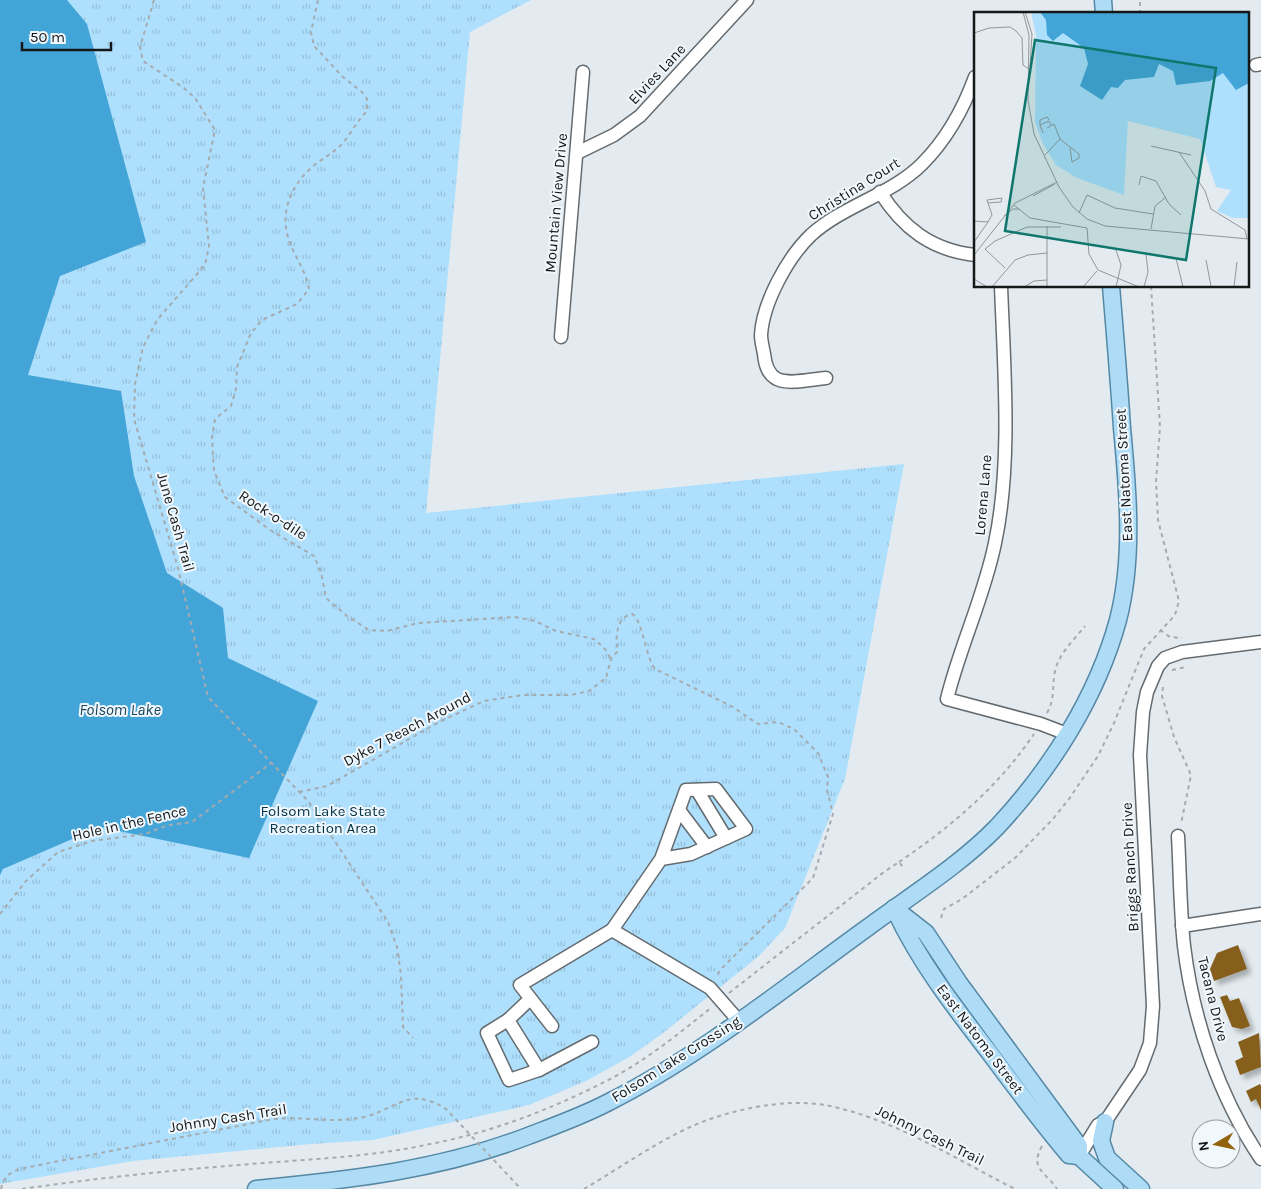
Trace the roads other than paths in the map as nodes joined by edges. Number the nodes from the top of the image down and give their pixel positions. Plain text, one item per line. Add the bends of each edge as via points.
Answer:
1 (747, 0) edge
2 (583, 72) dead end
3 (974, 80) edge
4 (577, 154) junction
5 (880, 192) junction
6 (974, 254) edge
7 (1001, 288) edge
8 (1110, 288) edge
9 (561, 338) dead end
10 (826, 378) dead end
11 (1261, 642) edge
12 (1067, 734) junction
13 (697, 790) junction
14 (679, 810) junction
15 (1178, 836) road end
16 (726, 838) junction
17 (707, 847) junction
18 (661, 859) junction
19 (894, 908) junction
20 (1261, 914) edge
21 (1182, 926) junction
22 (612, 930) junction
23 (530, 999) junction
24 (508, 1020) junction
25 (738, 1020) junction
26 (552, 1026) dead end
27 (592, 1042) dead end
28 (539, 1070) junction
29 (1105, 1122) junction
30 (1079, 1156) junction
31 (1261, 1159) edge
32 (256, 1189) edge
33 (1115, 1189) edge
34 (1141, 1189) edge

1 - 4 street, Elvies Lane via 640,116 614,135
2 - 4 street, Mountain View Drive
3 - 5 street, Christina Court via 965,106 936,148 921,165
4 - 9 street, Mountain View Drive
5 - 6 street via 897,217 923,239 948,250
5 - 10 street, Christina Court via 825,223 796,251 775,290 761,335 765,363 777,379
7 - 12 street, Lorena Lane via 1004,470 1001,509 986,576 947,699
8 - 12 main road, East Natoma Street via 1127,488 1128,555 1119,618 1099,675
11 - 29 street, Briggs Ranch Drive via 1182,652 1165,658 1147,692 1140,755 1152,1024 1150,1043 1140,1070
12 - 19 main road, East Natoma Street via 1037,780 996,828
13 - 14 street via 686,790
13 - 16 street
13 - 16 street via 716,789 746,829
14 - 17 street
14 - 18 street
15 - 21 street, Tacana Drive
16 - 17 street
17 - 18 street via 691,854
18 - 22 street
19 - 25 main road, Folsom Lake Crossing
19 - 30 main road, East Natoma Street via 926,933 1079,1146
19 - 30 main road, East Natoma Street via 910,943 963,1018 1052,1135 1069,1155
20 - 21 street
21 - 31 street, Tacana Drive via 1190,983 1209,1052 1237,1117
22 - 23 street via 520,985
22 - 25 street via 710,988
23 - 24 street
23 - 26 street
24 - 28 street
24 - 28 street via 487,1033 509,1080
25 - 32 main road, Folsom Lake Crossing via 670,1067 606,1104 526,1137 397,1173
27 - 28 street
29 - 30 street, Briggs Ranch Drive via 1098,1125
29 - 34 main road via 1101,1141 1107,1158
30 - 33 main road, East Natoma Street

